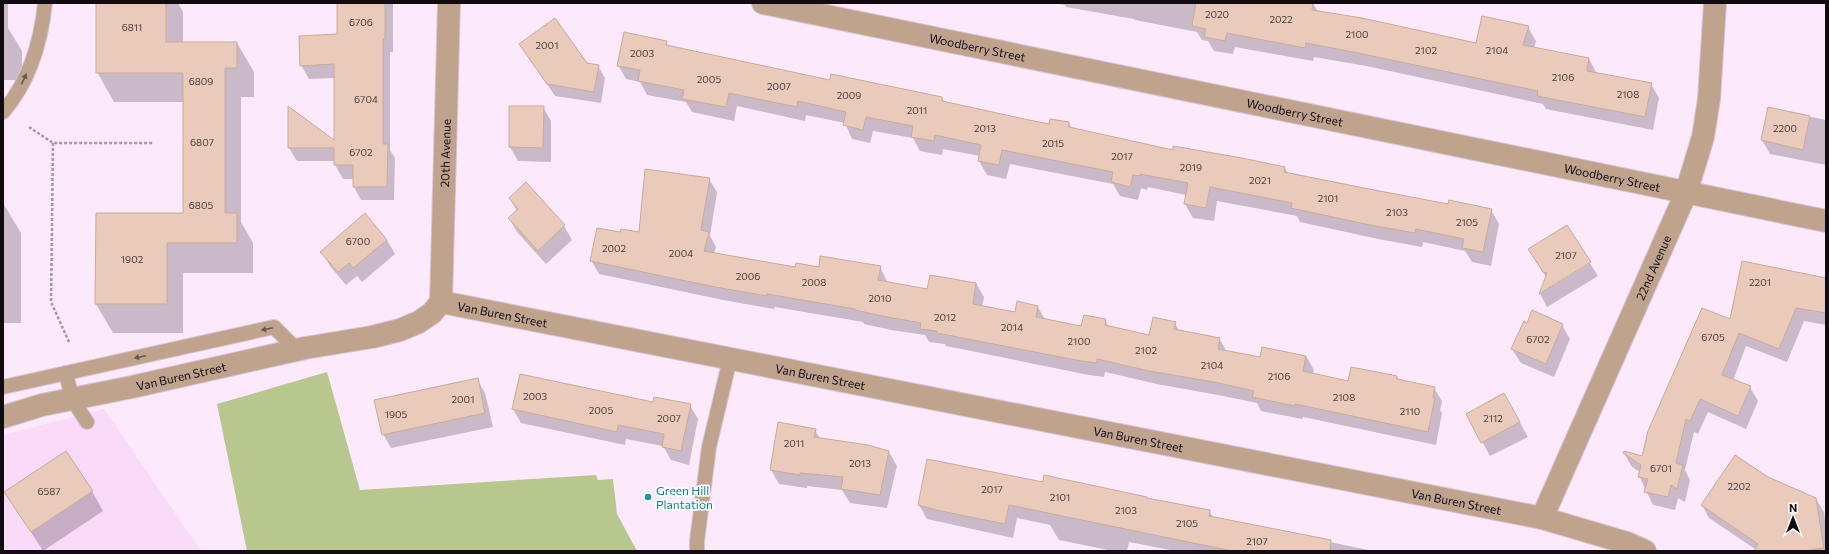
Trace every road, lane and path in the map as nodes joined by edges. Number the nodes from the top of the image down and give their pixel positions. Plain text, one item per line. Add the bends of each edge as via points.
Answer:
1 (44, 3) edge
2 (449, 3) edge
3 (763, 3) edge
4 (1716, 3) edge
5 (3, 112) edge
6 (29, 127) dead end
7 (153, 143) dead end
8 (53, 144) junction
9 (1686, 193) junction
10 (1826, 221) edge
11 (441, 302) junction
12 (69, 342) dead end
13 (297, 350) junction
14 (730, 359) junction
15 (66, 373) junction
16 (3, 387) edge
17 (72, 399) junction
18 (3, 417) edge
19 (87, 422) dead end
20 (1542, 518) junction
21 (697, 551) edge
22 (1644, 551) edge

5 -> 1 lane via 12,102 34,56 42,29
2 - 11 street, 20th Avenue
3 - 9 street, Woodberry Street
4 - 9 street, 22nd Avenue via 1709,99 1703,137
6 - 8 path
7 - 8 path
8 - 12 path via 51,302
9 - 10 street, Woodberry Street
9 - 20 street, 22nd Avenue
11 - 13 street, Van Buren Street via 432,313 419,322 400,330
11 - 14 street, Van Buren Street
13 -> 15 lane via 274,327
13 - 17 street, Van Buren Street
14 - 20 street, Van Buren Street
14 - 21 lane via 709,447
15 - 16 lane
15 - 17 lane
17 - 18 street, Van Buren Street
17 - 19 lane
20 - 22 street, Van Buren Street via 1627,543

